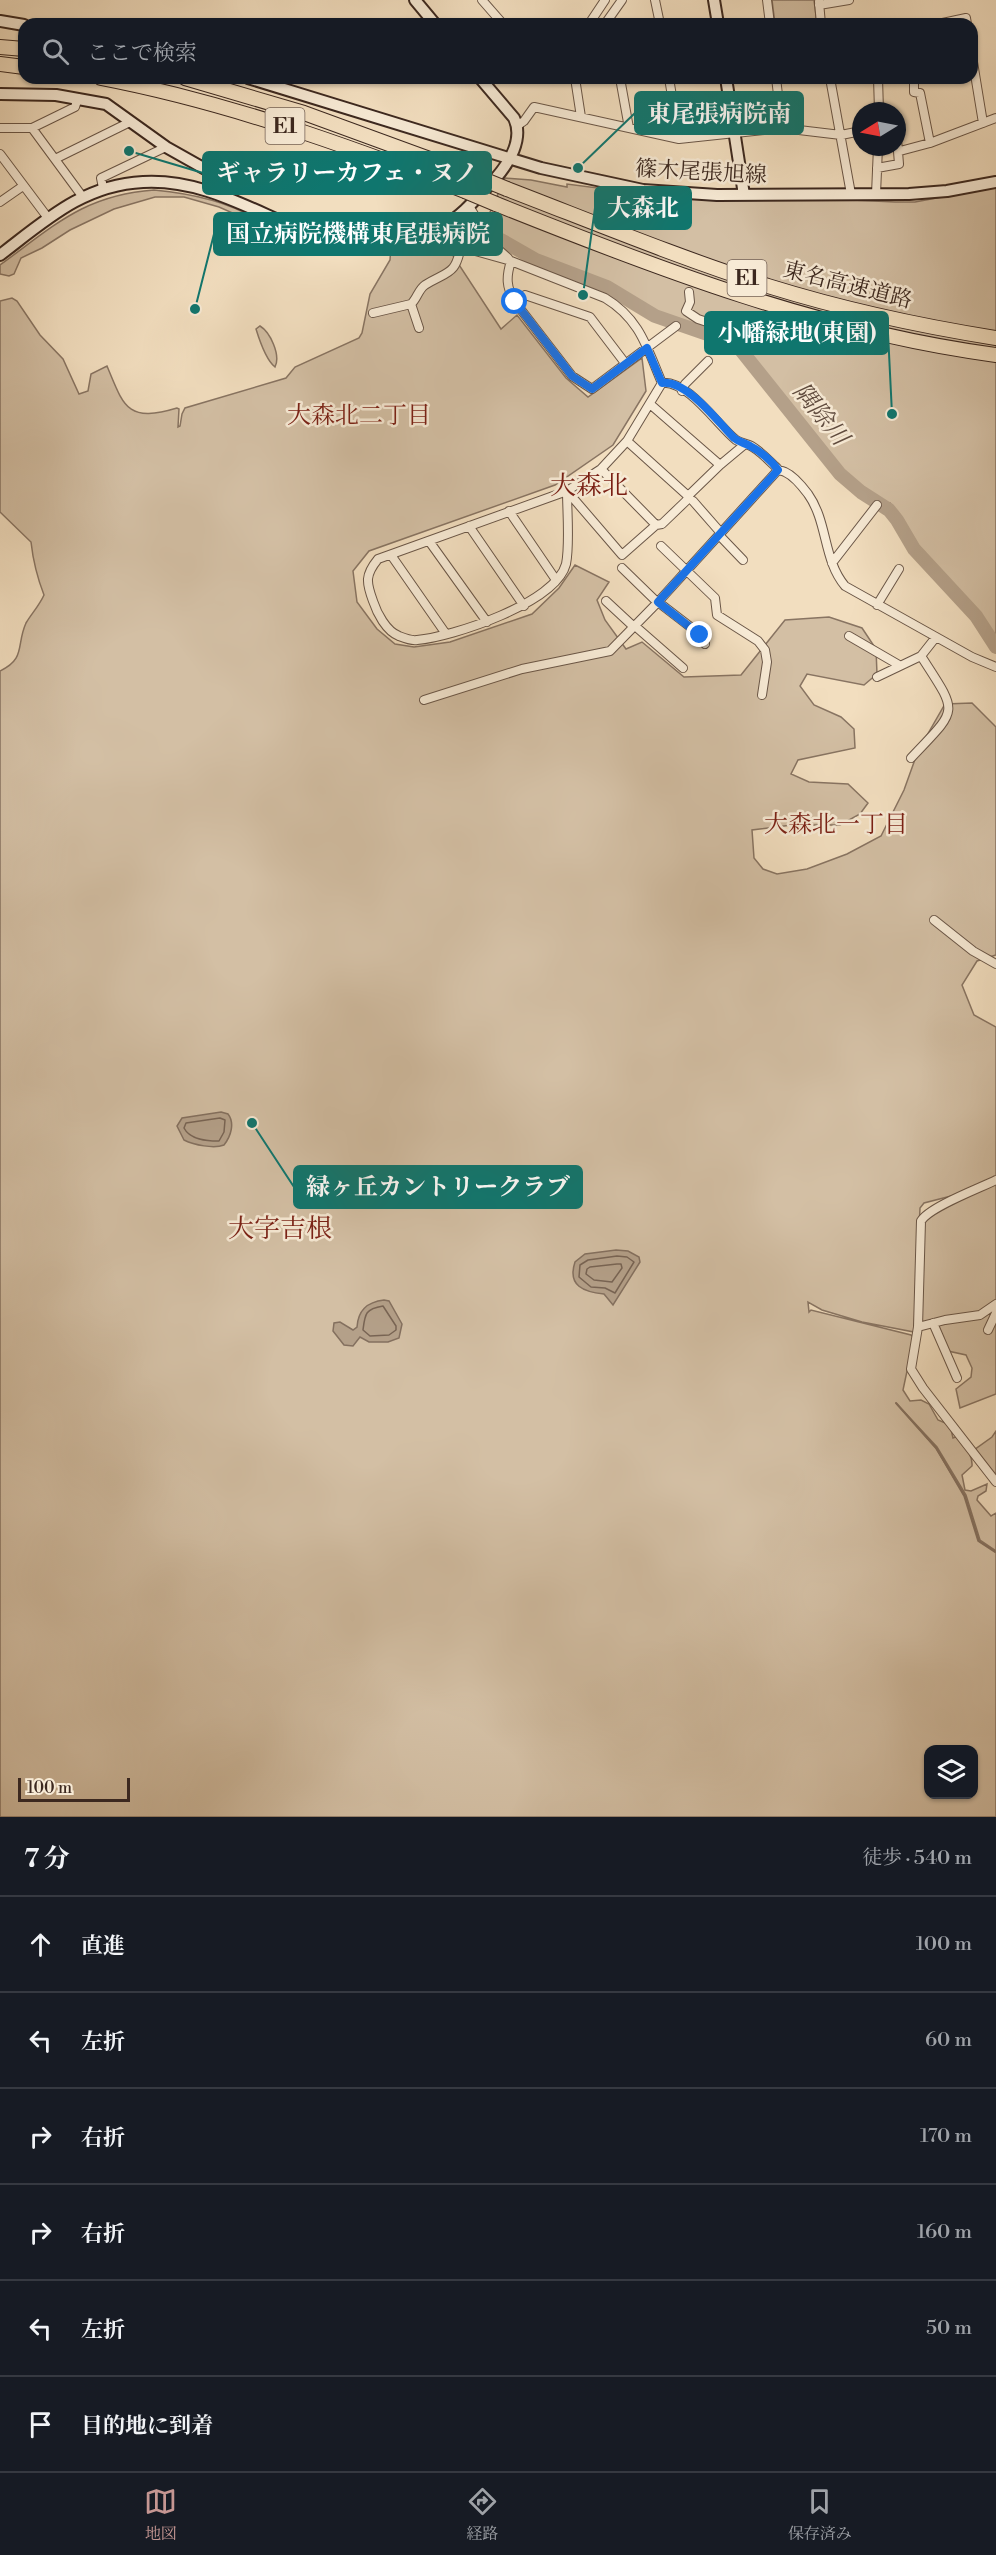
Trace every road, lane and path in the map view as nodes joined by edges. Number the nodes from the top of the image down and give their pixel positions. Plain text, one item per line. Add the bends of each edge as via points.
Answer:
1 (415, 0) edge
2 (483, 0) edge
3 (605, 0) edge
4 (622, 0) edge
5 (655, 0) edge
6 (714, 0) edge
7 (767, 0) edge
8 (849, 0) edge
9 (819, 2) edge
10 (611, 14) junction
11 (430, 18) edge
12 (498, 18) edge
13 (594, 18) edge
14 (609, 18) edge
15 (611, 18) edge
16 (659, 18) edge
17 (717, 18) edge
18 (769, 18) edge
19 (820, 18) edge
20 (0, 21) edge
21 (18, 24) edge
22 (0, 47) edge
23 (18, 48) edge
24 (0, 64) edge
25 (18, 66) edge
26 (128, 84) edge
27 (205, 84) edge
28 (267, 84) edge
29 (485, 84) edge
30 (576, 84) edge
31 (621, 84) edge
32 (670, 84) edge
33 (727, 84) edge
34 (777, 84) edge
35 (831, 84) edge
36 (878, 84) edge
37 (914, 84) edge
38 (977, 84) edge
39 (0, 94) edge
40 (78, 98) junction
41 (879, 102) edge
42 (581, 117) junction
43 (996, 118) edge
44 (130, 122) junction
45 (983, 123) junction
46 (517, 126) junction
47 (0, 128) edge
48 (32, 128) junction
49 (629, 128) junction
50 (782, 129) junction
51 (852, 133) edge
52 (734, 134) junction
53 (841, 135) junction
54 (679, 139) junction
55 (930, 143) junction
56 (166, 147) junction
57 (906, 149) edge
58 (0, 154) edge
59 (878, 156) edge
60 (900, 156) edge
61 (55, 159) junction
62 (510, 159) junction
63 (877, 168) junction
64 (996, 182) edge
65 (23, 186) junction
66 (103, 188) junction
67 (211, 191) junction
68 (850, 194) junction
69 (876, 194) junction
70 (744, 195) junction
71 (82, 196) junction
72 (0, 202) edge
73 (470, 206) junction
74 (48, 218) junction
75 (431, 231) junction
76 (332, 236) junction
77 (461, 245) junction
78 (0, 255) edge
79 (511, 261) junction
80 (689, 292) dead end
81 (515, 302) junction
82 (411, 304) junction
83 (373, 313) dead end
84 (676, 326) dead end
85 (419, 328) dead end
86 (737, 332) dead end
87 (996, 338) edge
88 (647, 348) junction
89 (996, 355) edge
90 (708, 362) dead end
91 (625, 363) junction
92 (662, 383) junction
93 (682, 390) junction
94 (650, 404) junction
95 (627, 441) junction
96 (744, 445) junction
97 (720, 465) junction
98 (601, 469) junction
99 (778, 470) junction
100 (567, 491) junction
101 (690, 499) junction
102 (877, 505) dead end
103 (509, 512) junction
104 (656, 525) junction
105 (469, 526) junction
106 (720, 534) junction
107 (429, 541) junction
108 (661, 546) dead end
109 (391, 555) junction
110 (743, 560) dead end
111 (831, 563) junction
112 (622, 568) dead end
113 (899, 569) dead end
114 (685, 571) junction
115 (556, 580) junction
116 (606, 601) dead end
117 (658, 602) junction
118 (877, 605) junction
119 (524, 606) junction
120 (487, 621) junction
121 (635, 626) junction
122 (446, 634) junction
123 (849, 636) dead end
124 (936, 637) junction
125 (705, 644) dead end
126 (921, 656) junction
127 (899, 665) junction
128 (683, 668) dead end
129 (996, 668) edge
130 (877, 677) dead end
131 (762, 694) dead end
132 (424, 700) dead end
133 (911, 758) dead end
134 (934, 921) dead end
135 (996, 964) edge
136 (996, 1180) edge
137 (996, 1304) edge
138 (996, 1313) edge
139 (933, 1323) junction
140 (918, 1327) junction
141 (988, 1330) dead end
142 (957, 1378) dead end
143 (996, 1482) edge

1 - 11 main road
2 - 12 street
3 - 13 street
4 - 10 street
5 - 16 street
6 - 17 main road
7 - 18 street
8 - 9 street
9 - 19 street
10 - 14 street
10 - 15 street
20 - 21 main road
22 - 23 highway
24 - 25 highway
26 - 89 highway, 東名高速道路 / E1, bridge via 259,117 392,163 648,264 745,297 866,330
27 - 87 highway, 東名高速道路 / E1, bridge via 304,113 770,286 879,315
28 - 62 main road, 篠木尾張旭線
29 - 46 main road
30 - 42 street
31 - 49 street
32 - 54 street
33 - 52 main road
34 - 50 street
35 - 53 street
36 - 41 street
37 - 55 street via 914,92 920,93
38 - 45 street
39 - 40 main road
40 - 44 main road via 105,104
40 - 48 street via 75,107
42 - 46 street via 534,107
42 - 49 street
43 - 45 street
44 - 56 main road
44 - 61 street
45 - 55 street
46 - 62 main road
47 - 48 street
48 - 61 street
49 - 54 street
50 - 52 street
50 - 53 street
51 - 53 street
52 - 54 street
52 - 70 main road
53 - 68 street
55 - 57 street
56 - 66 street via 101,178
56 - 67 main road via 214,174 216,183
58 - 65 street
59 - 63 street
60 - 63 street via 899,164
61 - 71 street
62 - 70 main road, 篠木尾張旭線 via 574,177 643,190
62 - 73 main road
63 - 69 street
64 - 69 main road, 篠木尾張旭線 via 922,194
65 - 72 street
65 - 74 street
66 - 67 main road via 165,182
66 - 71 main road
67 - 76 main road via 287,224
68 - 69 main road, 篠木尾張旭線
68 - 70 main road, 篠木尾張旭線
71 - 74 main road
73 - 75 main road
73 - 79 street via 492,244
74 - 78 main road
75 - 76 main road via 390,239
75 - 76 street via 418,220 340,224 332,227
75 - 77 street via 440,241
77 - 79 street
77 - 82 street via 456,264 443,278 424,285
79 - 81 street via 506,279
79 - 88 street via 605,298 639,329
80 - 86 street via 686,311
81 - 91 street via 525,295 590,317
81 - 91 street via 572,376 592,389
82 - 83 street
82 - 85 street
84 - 88 street
88 - 91 street
88 - 92 street
90 - 93 street
92 - 93 street
92 - 94 street
93 - 96 street
94 - 95 street
94 - 97 street
95 - 98 street
95 - 101 street
96 - 97 street
96 - 99 street
97 - 101 street
98 - 100 street
98 - 104 street
99 - 106 street
99 - 111 street via 809,495 821,520
100 - 103 street
100 - 104 street via 622,555
100 - 115 street via 566,565
101 - 104 street
101 - 106 street
102 - 111 street
103 - 105 street
103 - 115 street
105 - 107 street
105 - 119 street
106 - 110 street
106 - 114 street
107 - 109 street
107 - 120 street
108 - 114 street
109 - 122 street
109 - 122 street via 378,559 368,570 367,581 376,610 389,630 414,641
111 - 118 street via 845,586
112 - 117 street
113 - 118 street
114 - 117 street
114 - 131 street via 715,598 717,615 762,645 767,662
115 - 119 street
116 - 121 street
117 - 121 street
117 - 125 street via 697,632
118 - 124 street
119 - 120 street
120 - 122 street
121 - 128 street
121 - 132 street via 610,651 522,669
123 - 127 street
124 - 126 street
124 - 129 street
126 - 127 street
126 - 133 street via 950,706 943,724
127 - 130 street
134 - 135 street
136 - 140 street via 943,1205 921,1221
137 - 139 street via 980,1315
138 - 141 street
139 - 140 street
139 - 142 street
140 - 143 street via 911,1369

